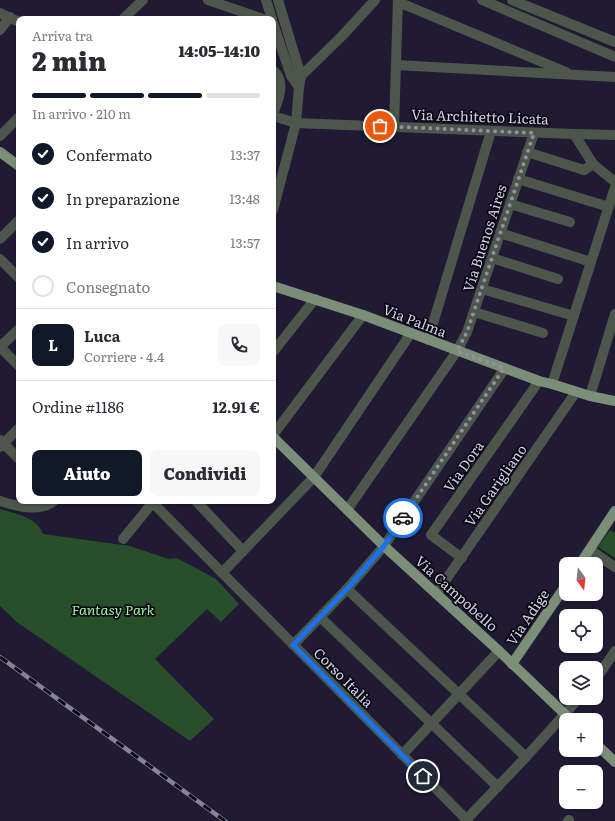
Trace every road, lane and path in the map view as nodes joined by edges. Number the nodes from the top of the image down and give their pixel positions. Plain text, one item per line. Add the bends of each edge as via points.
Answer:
1 (143, 0) edge
2 (208, 0) edge
3 (266, 0) edge
4 (278, 0) edge
5 (375, 0) edge
6 (482, 0) edge
7 (512, 0) edge
8 (398, 1) edge
9 (5, 15) edge
10 (126, 16) edge
11 (254, 16) edge
12 (271, 16) edge
13 (16, 20) edge
14 (0, 30) edge
15 (276, 32) edge
16 (615, 42) edge
17 (615, 57) edge
18 (396, 65) junction
19 (276, 75) edge
20 (573, 75) junction
21 (301, 76) junction
22 (615, 77) edge
23 (298, 87) junction
24 (276, 105) edge
25 (276, 116) edge
26 (16, 120) edge
27 (296, 123) junction
28 (394, 127) junction
29 (491, 131) junction
30 (534, 133) junction
31 (574, 134) junction
32 (615, 135) edge
33 (0, 136) edge
34 (0, 152) edge
35 (527, 152) junction
36 (16, 164) edge
37 (593, 164) junction
38 (518, 179) junction
39 (615, 182) edge
40 (615, 187) edge
41 (276, 199) edge
42 (510, 204) junction
43 (609, 207) junction
44 (570, 222) dead end
45 (16, 223) edge
46 (500, 233) junction
47 (0, 239) edge
48 (492, 258) junction
49 (0, 259) edge
50 (591, 262) junction
51 (16, 275) edge
52 (558, 279) dead end
53 (276, 288) edge
54 (482, 289) junction
55 (315, 299) junction
56 (474, 312) junction
57 (615, 314) edge
58 (363, 315) junction
59 (574, 316) junction
60 (16, 331) edge
61 (411, 333) junction
62 (543, 333) dead end
63 (612, 337) edge
64 (428, 340) junction
65 (0, 347) edge
66 (276, 348) edge
67 (457, 351) junction
68 (16, 363) edge
69 (504, 368) junction
70 (539, 381) junction
71 (552, 384) junction
72 (576, 392) junction
73 (590, 396) junction
74 (615, 401) edge
75 (16, 431) edge
76 (276, 432) edge
77 (276, 439) edge
78 (1, 444) edge
79 (16, 456) edge
80 (314, 477) junction
81 (0, 501) edge
82 (50, 504) edge
83 (151, 504) edge
84 (156, 504) edge
85 (199, 504) edge
86 (348, 510) junction
87 (615, 511) edge
88 (612, 523) edge
89 (123, 539) dead end
90 (384, 546) junction
91 (590, 550) junction
92 (243, 551) junction
93 (585, 557) edge
94 (462, 558) junction
95 (615, 568) edge
96 (222, 573) junction
97 (347, 589) junction
98 (436, 594) junction
99 (559, 594) edge
100 (320, 617) junction
101 (293, 645) junction
102 (499, 651) junction
103 (615, 651) edge
104 (512, 664) junction
105 (603, 669) edge
106 (460, 695) junction
107 (563, 713) edge
108 (432, 724) junction
109 (559, 725) edge
110 (603, 751) edge
111 (402, 755) junction
112 (526, 757) junction
113 (615, 762) edge
114 (498, 787) junction
115 (467, 820) edge

1 - 10 street
2 - 11 street
3 - 12 street
4 - 21 street
5 - 21 street
6 - 17 street
7 - 16 street
8 - 18 street
8 - 20 street
9 - 13 street
9 - 14 street
15 - 23 street via 291,76
18 - 20 street
18 - 28 street
19 - 24 street via 281,88
20 - 22 street
21 - 23 street
23 - 27 street
25 - 27 street, Via Architetto Licata
26 - 33 street
27 - 28 street, Via Architetto Licata
27 - 41 street
28 - 29 street, Via Architetto Licata
29 - 30 street, Via Architetto Licata
29 - 64 street
30 - 31 street, Via Architetto Licata
30 - 35 street, Via Buenos Aires
31 - 32 street, Via Architetto Licata
31 - 37 street
34 - 36 main road
35 - 37 street via 584,170
35 - 38 street, Via Buenos Aires
37 - 39 street
38 - 42 street, Via Buenos Aires
38 - 43 street
40 - 43 street
42 - 44 street
42 - 46 street, Via Buenos Aires
43 - 50 street
45 - 47 street
46 - 48 street, Via Buenos Aires
46 - 50 street
48 - 52 street
48 - 54 street, Via Buenos Aires
49 - 51 street
50 - 59 street
53 - 55 main road, Via Palma
54 - 56 street, Via Buenos Aires
54 - 59 street
55 - 58 main road, Via Palma
55 - 66 street
56 - 62 street
56 - 67 street, Via Buenos Aires
57 - 63 street
58 - 61 main road, Via Palma
58 - 76 street
59 - 71 street
60 - 65 street
61 - 64 main road, Via Palma
61 - 80 street
63 - 73 street
64 - 67 main road, Via Palma
65 - 68 street
67 - 69 main road, Via Palma
67 - 86 street, Via Buenos Aires
69 - 70 main road, Via Palma
69 - 90 street
70 - 71 main road, Via Palma
70 - 94 street, Via Dora via 431,535
71 - 72 main road, Via Palma
72 - 73 main road, Via Palma
72 - 94 street, Via Garigliano
73 - 74 main road, Via Palma
75 - 78 street
77 - 80 main road, Via Campobello
78 - 79 street
80 - 86 main road, Via Campobello
80 - 92 street
81 - 82 street via 21,507
83 - 89 street
84 - 96 street, Corso Italia
85 - 92 street
86 - 90 main road, Via Campobello
87 - 88 main road
88 - 91 main road
90 - 97 street
90 - 98 main road, Via Campobello
91 - 93 main road
91 - 95 street
92 - 96 street
94 - 98 street, Via Garigliano
96 - 101 street, Corso Italia
97 - 100 street
97 - 106 street
98 - 102 main road, Via Campobello
99 - 104 main road, Via Adige
100 - 101 street
100 - 108 street
101 - 111 street, Corso Italia
102 - 104 main road, Via Campobello
102 - 106 street
103 - 105 street
104 - 107 main road, Via Campobello
106 - 108 street
106 - 112 street
108 - 111 street
108 - 114 street
109 - 112 street
110 - 113 main road
111 - 115 street, Corso Italia
112 - 114 street
114 - 115 street

